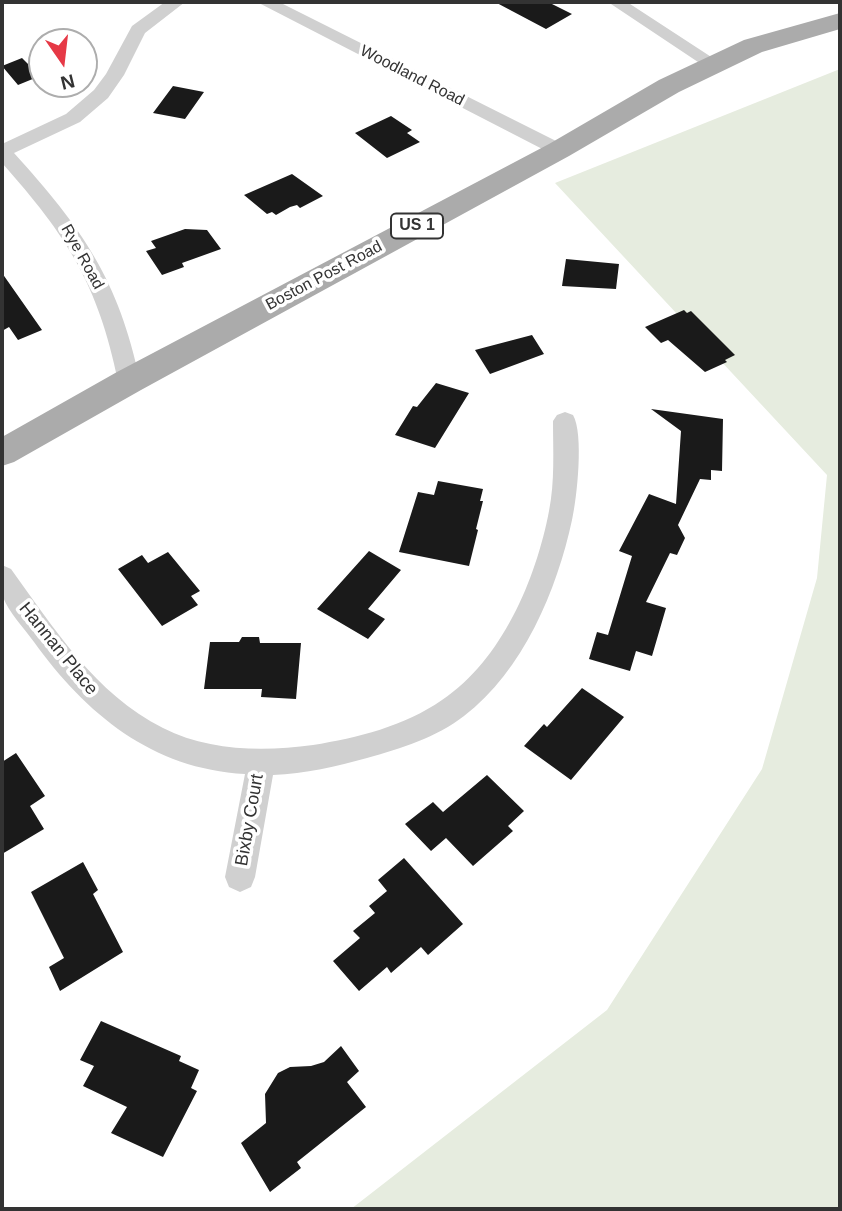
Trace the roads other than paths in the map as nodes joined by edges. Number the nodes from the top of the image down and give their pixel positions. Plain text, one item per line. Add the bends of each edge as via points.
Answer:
1 (176, 2) edge
2 (266, 2) edge
3 (616, 2) edge
4 (840, 21) edge
5 (713, 64) junction
6 (559, 150) junction
7 (2, 152) edge
8 (130, 381) junction
9 (565, 421) dead end
10 (2, 453) edge
11 (2, 576) edge
12 (261, 763) junction
13 (240, 877) dead end

1 - 7 street via 138,30 102,94 73,118
2 - 6 street, Woodland Road
3 - 5 street
4 - 5 main road, Boston Post Road / US 1 via 753,46
5 - 6 main road, Boston Post Road / US 1
6 - 8 main road, Boston Post Road / US 1
7 - 8 street, Rye Road via 48,203 96,277 117,327
8 - 10 main road, Boston Post Road / US 1
9 - 12 street, Hannan Place via 565,481 550,561 523,624 491,671 454,707 401,734 355,750
11 - 12 street, Hannan Place via 61,658 107,709 153,738 202,754
12 - 13 street, Bixby Court

